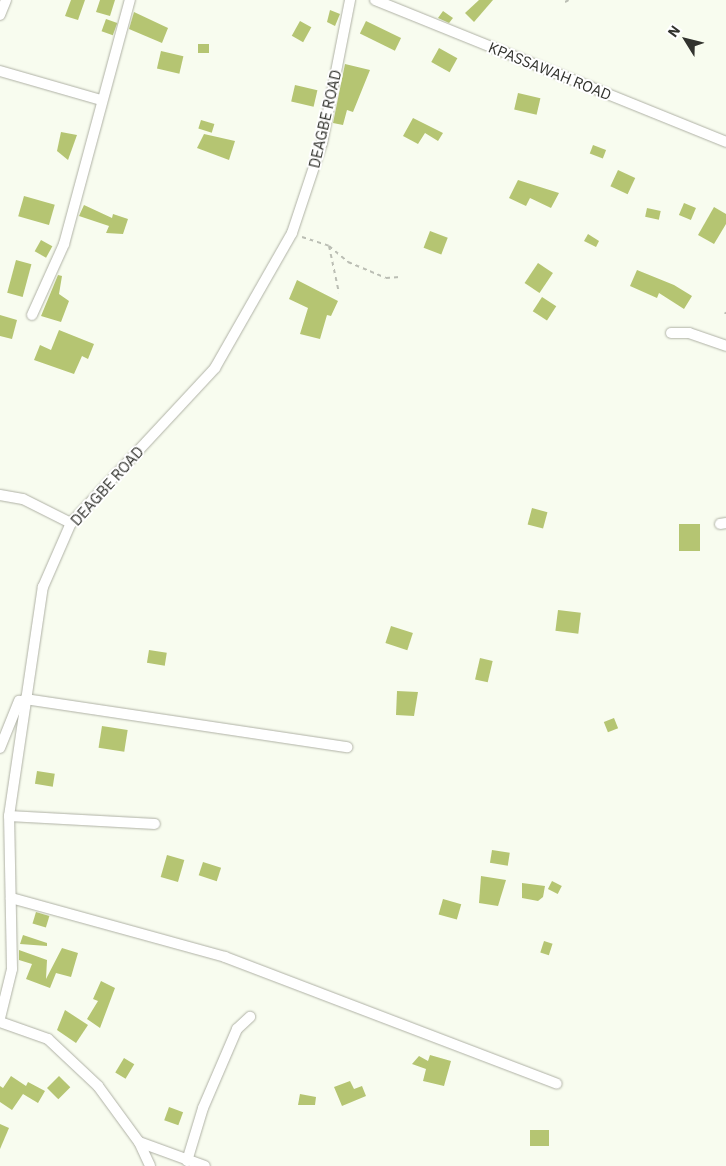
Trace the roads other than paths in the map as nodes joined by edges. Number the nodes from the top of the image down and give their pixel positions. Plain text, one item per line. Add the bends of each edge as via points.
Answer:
1 (6, 0) edge
2 (130, 0) edge
3 (350, 0) edge
4 (375, 0) edge
5 (0, 15) edge
6 (0, 71) edge
7 (101, 100) junction
8 (726, 142) edge
9 (32, 315) dead end
10 (671, 333) dead end
11 (726, 346) edge
12 (0, 494) edge
13 (71, 523) junction
14 (29, 670) junction
15 (25, 699) junction
16 (347, 747) dead end
17 (0, 748) edge
18 (9, 816) junction
19 (155, 824) dead end
20 (11, 898) junction
21 (0, 1018) edge
22 (250, 1018) dead end
23 (0, 1022) edge
24 (557, 1084) dead end
25 (139, 1142) junction
26 (187, 1161) junction
27 (150, 1166) edge
28 (205, 1166) edge

1 - 5 street
2 - 7 street
3 - 13 street, DEAGBE ROAD via 322,143 292,233 216,368
4 - 8 street, KPASSAWAH ROAD
6 - 7 street
7 - 9 street via 64,244
10 - 11 street via 689,332
12 - 13 street via 23,499
13 - 14 street, DEAGBE ROAD via 43,587
14 - 15 street, DEAGBE ROAD
14 - 17 street via 9,734
15 - 16 street
15 - 18 street, DEAGBE ROAD
18 - 19 street
18 - 20 street, DEAGBE ROAD
20 - 21 street, DEAGBE ROAD via 12,969
20 - 24 street via 225,957
22 - 26 street via 237,1029 203,1108
23 - 25 street via 48,1040 98,1086
25 - 26 street
25 - 27 street
26 - 28 street

